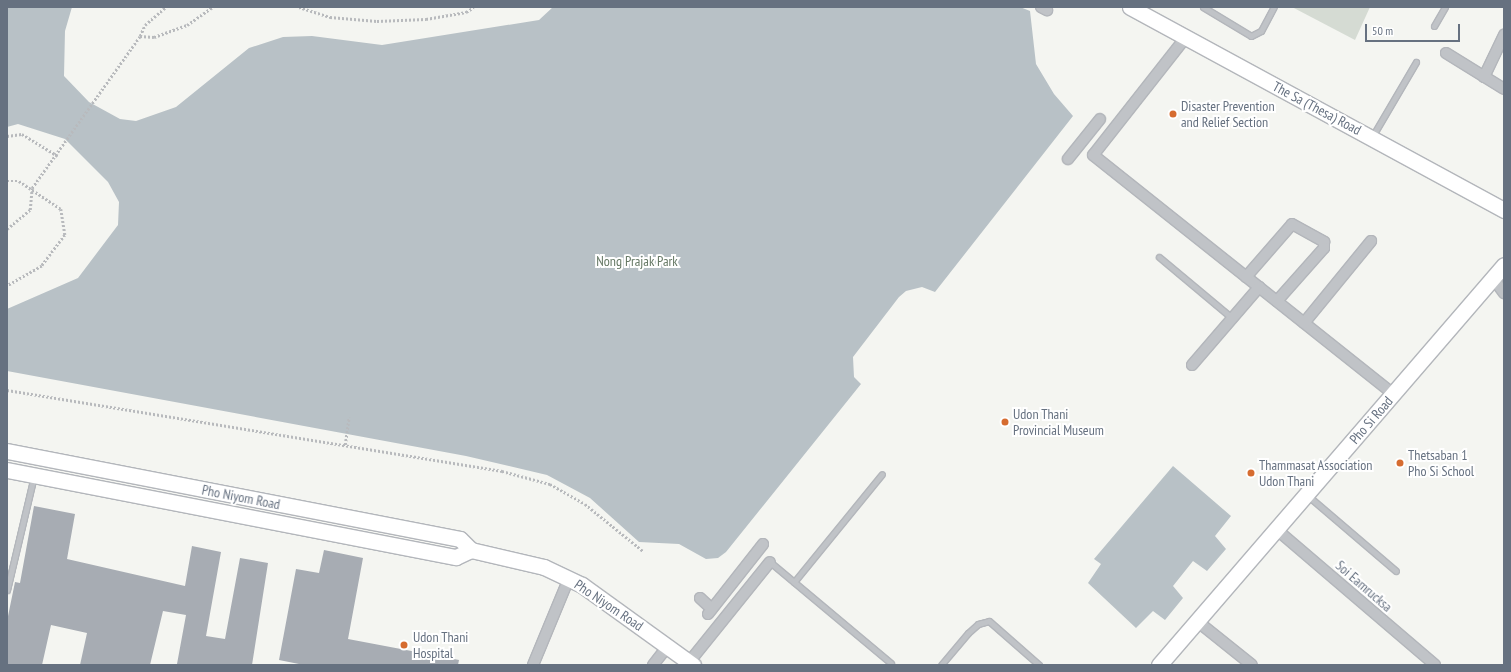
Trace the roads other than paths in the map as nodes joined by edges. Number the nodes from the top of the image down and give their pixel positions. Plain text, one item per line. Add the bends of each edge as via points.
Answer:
1 (1130, 7) edge
2 (1203, 7) edge
3 (1274, 7) edge
4 (1445, 7) edge
5 (1434, 26) dead end
6 (1504, 35) edge
7 (1186, 37) junction
8 (1446, 53) dead end
9 (1416, 62) dead end
10 (1484, 77) junction
11 (1504, 89) edge
12 (1100, 120) dead end
13 (1372, 138) junction
14 (1068, 159) dead end
15 (1504, 210) edge
16 (1371, 241) dead end
17 (1159, 257) dead end
18 (1504, 265) edge
19 (1246, 277) junction
20 (1493, 278) junction
21 (1259, 287) junction
22 (1504, 293) edge
23 (1276, 301) junction
24 (1232, 318) junction
25 (1304, 323) junction
26 (1192, 365) dead end
27 (1393, 394) junction
28 (7, 451) edge
29 (7, 470) edge
30 (882, 474) dead end
31 (34, 475) junction
32 (1306, 494) junction
33 (1276, 528) junction
34 (762, 544) dead end
35 (471, 550) junction
36 (770, 562) joint
37 (1396, 571) dead end
38 (569, 578) junction
39 (794, 582) junction
40 (7, 590) edge
41 (700, 598) dead end
42 (1197, 621) junction
43 (668, 646) junction
44 (691, 663) edge
45 (891, 663) dead end
46 (534, 665) edge
47 (653, 665) edge
48 (941, 665) edge
49 (1039, 665) edge
50 (1159, 665) edge
51 (1252, 665) edge
52 (1435, 665) edge

1 - 7 street, The Sa (Thesa) Road
2 - 3 lane via 1251,36 1261,32
4 - 5 lane
6 - 10 street
7 - 13 street, The Sa (Thesa) Road
7 - 19 street via 1093,155
8 - 10 street
9 - 13 lane
10 - 11 street
12 - 14 street
13 - 15 street, The Sa (Thesa) Road
16 - 25 street
17 - 24 lane
18 - 20 street, Pho Si Road
19 - 21 street
19 - 23 street via 1292,224 1324,242 1324,248
20 - 22 street
20 - 27 street, Pho Si Road
21 - 23 street
21 - 24 street
23 - 25 street
24 - 26 street
25 - 27 street
27 - 32 street, Pho Si Road
28 - 35 street, Pho Niyom Road via 460,539
29 - 31 street, Pho Niyom Road
30 - 39 lane
31 - 35 street, Pho Niyom Road via 456,557
31 - 40 lane
32 - 33 street, Pho Si Road
32 - 37 lane
33 - 42 street, Pho Si Road
33 - 52 street, Soi Eamrucksa
34 - 41 street via 710,611
35 - 38 street, Pho Niyom Road via 544,567
36 - 39 lane
36 - 44 street
38 - 43 street, Pho Niyom Road
38 - 46 street
39 - 45 lane
42 - 50 street, Pho Si Road
42 - 51 street
43 - 44 street, Pho Niyom Road
43 - 47 street
48 - 49 lane via 968,633 978,624 989,621

